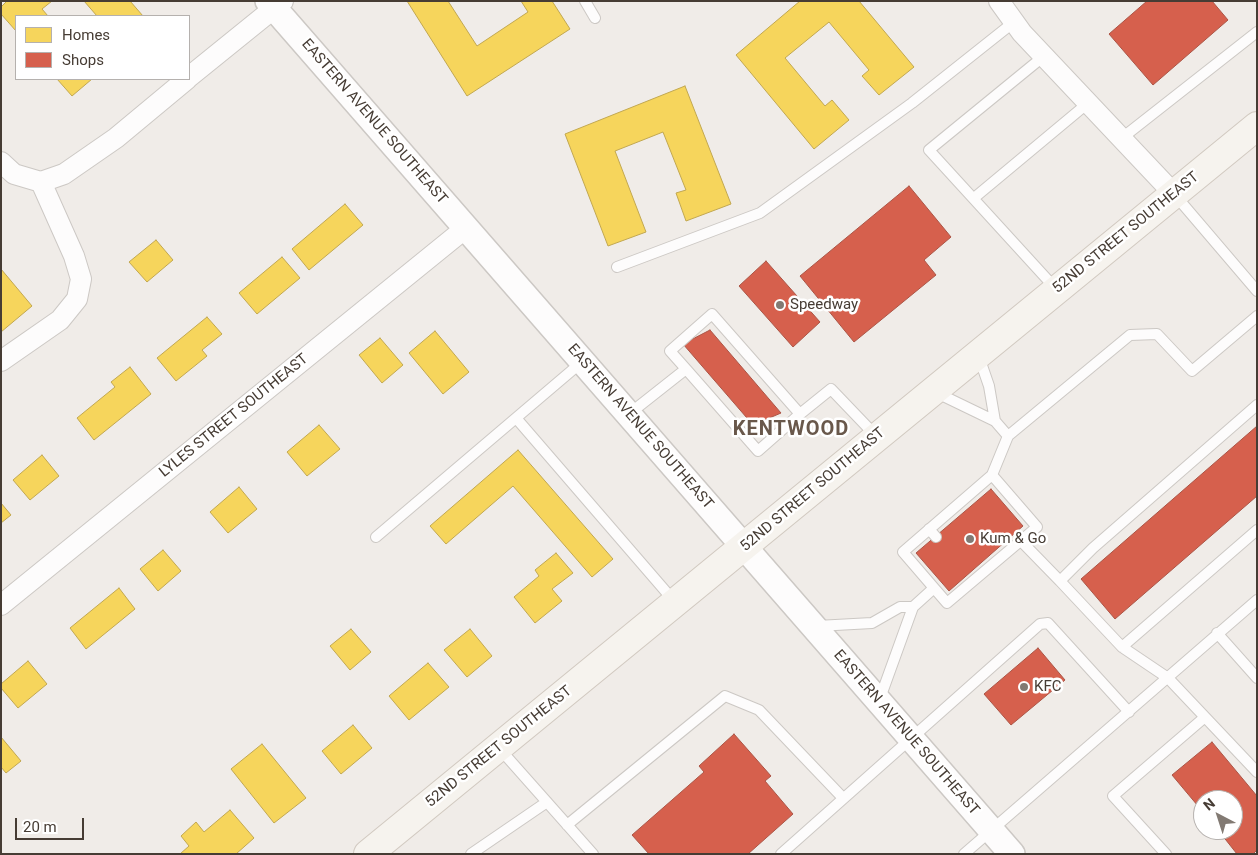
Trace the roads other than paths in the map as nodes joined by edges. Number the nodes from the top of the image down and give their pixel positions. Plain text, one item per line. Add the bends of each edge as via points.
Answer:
1 (585, 1) edge
2 (999, 1) edge
3 (275, 4) edge
4 (595, 18) dead end
5 (1014, 22) junction
6 (1257, 32) edge
7 (1044, 56) junction
8 (190, 76) edge
9 (186, 80) edge
10 (1088, 103) junction
11 (1257, 126) edge
12 (1122, 138) junction
13 (1, 162) edge
14 (41, 182) junction
15 (1174, 194) junction
16 (974, 198) junction
17 (467, 228) junction
18 (617, 267) dead end
19 (1057, 290) junction
20 (1257, 291) edge
21 (1257, 316) edge
22 (978, 354) junction
23 (1, 361) edge
24 (583, 361) junction
25 (686, 369) junction
26 (932, 390) junction
27 (1257, 405) edge
28 (628, 414) junction
29 (800, 414) junction
30 (516, 418) junction
31 (995, 421) junction
32 (1008, 436) junction
33 (877, 437) junction
34 (992, 475) junction
35 (1257, 530) edge
36 (376, 536) dead end
37 (1021, 541) junction
38 (744, 548) junction
39 (1060, 581) junction
40 (934, 588) junction
41 (1257, 600) edge
42 (676, 603) junction
43 (1, 605) edge
44 (913, 607) junction
45 (812, 626) junction
46 (1217, 633) junction
47 (1122, 647) junction
48 (1168, 678) junction
49 (1257, 678) edge
50 (878, 702) junction
51 (1129, 712) junction
52 (1205, 717) junction
53 (910, 738) junction
54 (499, 747) junction
55 (1257, 772) edge
56 (843, 798) junction
57 (547, 802) junction
58 (567, 825) junction
59 (992, 831) junction
60 (368, 854) edge
61 (471, 854) edge
62 (593, 854) edge
63 (781, 854) edge
64 (964, 854) edge
65 (1012, 854) edge
66 (1166, 854) edge

1 - 4 lane
2 - 5 street
3 - 8 street
3 - 17 street, EASTERN AVENUE SOUTHEAST
5 - 7 street
5 - 18 lane via 912,103 760,213
6 - 12 lane
7 - 10 street
7 - 16 lane via 929,150
9 - 14 street via 116,138 64,174
10 - 12 street
10 - 16 lane
11 - 15 main road, 52ND STREET SOUTHEAST
12 - 15 street
13 - 14 street via 14,174
14 - 23 street via 74,256 81,279 77,299 60,320
15 - 19 main road, 52ND STREET SOUTHEAST
15 - 20 lane
16 - 19 lane
17 - 24 street, EASTERN AVENUE SOUTHEAST
17 - 43 street, LYLES STREET SOUTHEAST
19 - 22 main road, 52ND STREET SOUTHEAST
21 - 32 lane via 1192,371 1157,334 1130,335
22 - 26 main road, 52ND STREET SOUTHEAST
22 - 31 lane via 989,386
24 - 28 street, EASTERN AVENUE SOUTHEAST
24 - 30 lane
25 - 28 lane
25 - 29 lane via 758,451
25 - 29 lane via 670,351 712,314
26 - 31 lane
26 - 33 main road, 52ND STREET SOUTHEAST
27 - 39 lane
28 - 38 street, EASTERN AVENUE SOUTHEAST
29 - 33 lane via 831,388
30 - 36 lane
30 - 42 lane
31 - 32 lane
32 - 34 lane
33 - 38 main road, 52ND STREET SOUTHEAST
34 - 37 lane via 1037,527
34 - 40 lane via 932,533 903,552
35 - 47 lane
37 - 39 lane
37 - 40 lane via 1003,549 947,604
38 - 42 main road, 52ND STREET SOUTHEAST
38 - 45 street, EASTERN AVENUE SOUTHEAST
39 - 47 lane
40 - 44 lane
41 - 46 lane
42 - 54 main road, 52ND STREET SOUTHEAST
44 - 45 lane via 900,607 872,622
44 - 50 lane
45 - 50 street, EASTERN AVENUE SOUTHEAST
46 - 48 lane
46 - 49 lane
47 - 48 lane
48 - 51 lane
48 - 52 lane
50 - 53 street, EASTERN AVENUE SOUTHEAST
51 - 53 lane via 1048,623 1040,624
51 - 59 lane
52 - 55 lane
52 - 66 lane via 1113,796
53 - 56 lane
53 - 59 street, EASTERN AVENUE SOUTHEAST
54 - 57 lane
54 - 60 main road, 52ND STREET SOUTHEAST
56 - 58 lane via 759,710 725,696
56 - 63 lane
57 - 58 lane
57 - 61 lane
58 - 62 lane
59 - 64 lane
59 - 65 street, EASTERN AVENUE SOUTHEAST

